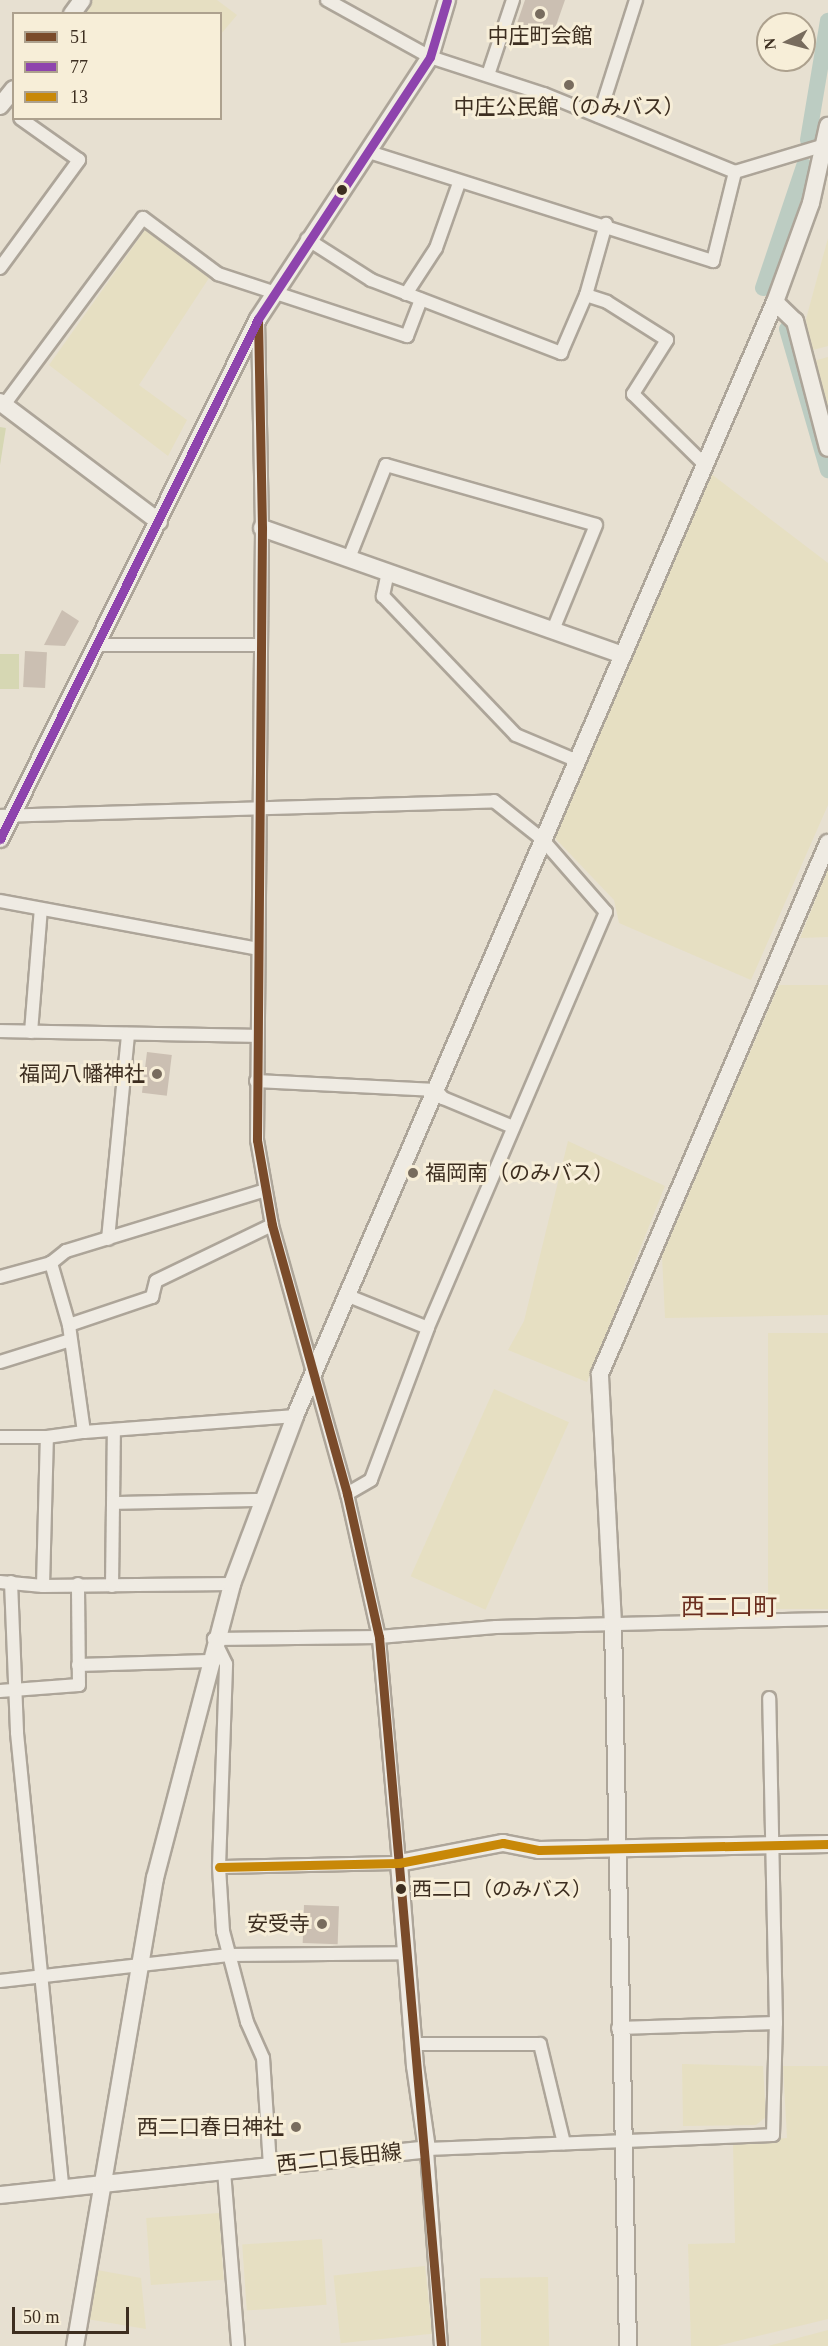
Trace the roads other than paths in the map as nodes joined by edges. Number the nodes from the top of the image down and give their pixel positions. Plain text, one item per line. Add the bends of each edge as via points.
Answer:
1 (327, 0) edge
2 (447, 0) edge
3 (513, 0) edge
4 (636, 0) edge
5 (430, 57) junction
6 (488, 75) junction
7 (12, 91) edge
8 (0, 105) edge
9 (599, 116) junction
10 (23, 120) edge
11 (828, 126) edge
12 (826, 145) edge
13 (369, 152) junction
14 (735, 172) junction
15 (459, 183) junction
16 (606, 224) junction
17 (307, 239) junction
18 (0, 268) edge
19 (274, 291) junction
20 (406, 294) junction
21 (586, 295) junction
22 (421, 300) junction
23 (775, 302) junction
24 (258, 319) junction
25 (2, 404) edge
26 (828, 448) edge
27 (703, 463) junction
28 (159, 522) junction
29 (262, 528) junction
30 (349, 558) junction
31 (388, 572) junction
32 (553, 630) junction
33 (97, 645) junction
34 (261, 645) junction
35 (620, 654) junction
36 (575, 760) junction
37 (261, 811) junction
38 (5, 817) edge
39 (0, 839) edge
40 (542, 839) junction
41 (828, 843) edge
42 (0, 901) edge
43 (41, 909) junction
44 (258, 949) junction
45 (0, 1031) edge
46 (31, 1032) junction
47 (128, 1034) junction
48 (256, 1036) junction
49 (256, 1081) junction
50 (436, 1090) junction
51 (513, 1127) junction
52 (265, 1190) junction
53 (272, 1225) junction
54 (108, 1239) junction
55 (51, 1263) junction
56 (0, 1277) edge
57 (346, 1294) junction
58 (69, 1324) junction
59 (428, 1328) junction
60 (70, 1340) junction
61 (0, 1362) edge
62 (311, 1379) junction
63 (295, 1416) junction
64 (84, 1432) junction
65 (114, 1432) junction
66 (0, 1437) edge
67 (47, 1437) junction
68 (347, 1494) junction
69 (261, 1500) junction
70 (113, 1503) junction
71 (5, 1582) edge
72 (78, 1584) junction
73 (232, 1584) junction
74 (43, 1586) junction
75 (112, 1586) junction
76 (828, 1619) edge
77 (613, 1624) junction
78 (379, 1637) junction
79 (214, 1639) junction
80 (209, 1661) junction
81 (78, 1665) junction
82 (14, 1690) junction
83 (0, 1691) edge
84 (768, 1698) dead end
85 (828, 1844) edge
86 (772, 1845) junction
87 (617, 1848) junction
88 (399, 1863) junction
89 (219, 1867) junction
90 (406, 1953) junction
91 (229, 1955) junction
92 (138, 1968) junction
93 (39, 1977) junction
94 (0, 1981) edge
95 (776, 2024) junction
96 (618, 2028) junction
97 (413, 2044) junction
98 (621, 2141) junction
99 (564, 2143) junction
100 (427, 2149) junction
101 (270, 2166) junction
102 (224, 2171) junction
103 (103, 2184) junction
104 (62, 2187) junction
105 (0, 2195) edge
106 (75, 2346) edge
107 (238, 2346) edge
108 (441, 2346) edge
109 (628, 2346) edge

1 - 5 street
2 - 5 street
3 - 6 street
4 - 9 street
5 - 6 street
5 - 13 street
6 - 9 street
7 - 8 street
9 - 14 street
10 - 18 street via 79,160
11 - 12 street
12 - 14 street
12 - 23 street via 811,203
13 - 15 street
13 - 17 street
14 - 16 street via 713,261
15 - 16 street
15 - 20 street via 436,248
16 - 21 street
17 - 19 street
17 - 20 street via 371,280
19 - 22 street via 407,336
19 - 24 street
19 - 25 street via 218,274 143,218
20 - 22 street
21 - 22 street via 561,353
21 - 27 street via 607,302 668,340 633,394
23 - 26 street via 795,321
23 - 27 street
24 - 28 street
24 - 29 street
25 - 28 street
27 - 35 street
28 - 33 street
29 - 30 street
29 - 34 street
30 - 31 street
30 - 32 street via 386,465 596,525
31 - 32 street
31 - 36 street via 383,597 516,735
32 - 35 street
33 - 34 street
33 - 38 street
34 - 37 street
35 - 36 street
36 - 40 street
37 - 38 street
37 - 40 street via 494,801
37 - 44 street
38 - 39 street
40 - 50 street
40 - 51 street via 606,912
41 - 77 street via 600,1374
42 - 43 street
43 - 44 street
43 - 46 street
44 - 48 street
45 - 46 street
46 - 47 street
47 - 48 street
47 - 54 street
48 - 49 street
49 - 50 street
49 - 52 street via 256,1140
50 - 51 street via 443,1098
50 - 57 street
51 - 59 street
52 - 53 street
52 - 54 street
53 - 58 street via 156,1281 152,1297
53 - 62 street
54 - 55 street via 66,1251
55 - 56 street
55 - 58 street
57 - 59 street
57 - 62 street
58 - 60 street
59 - 68 street via 371,1480
60 - 61 street
60 - 64 street
62 - 63 street
62 - 68 street
63 - 65 street
63 - 69 street
64 - 65 street
64 - 67 street
65 - 70 street
66 - 67 street
67 - 74 street
68 - 78 street
69 - 70 street
69 - 73 street
70 - 75 street
71 - 74 street
71 - 82 street
72 - 74 street
72 - 75 street
72 - 81 street
73 - 75 street
73 - 79 street
76 - 77 street
77 - 78 street
77 - 87 street
78 - 79 street
78 - 88 street
79 - 80 street
79 - 89 street via 226,1664
80 - 81 street
80 - 92 street
81 - 82 street via 79,1685
82 - 83 street
82 - 93 street
84 - 86 street
85 - 86 street
86 - 87 street
86 - 95 street
87 - 88 street via 539,1850 503,1843
87 - 96 street
88 - 89 street
88 - 90 street, 西二口長田線
89 - 91 street via 223,1931
90 - 91 street
90 - 97 street, 西二口長田線
91 - 92 street
91 - 101 street via 247,2022 263,2058
92 - 93 street
92 - 103 street
93 - 94 street
93 - 104 street
95 - 96 street
95 - 98 street via 773,2135
96 - 98 street
97 - 99 street via 540,2044
97 - 100 street, 西二口長田線
98 - 99 street
98 - 109 street
99 - 100 street
100 - 101 street, 西二口長田線
100 - 108 street
101 - 102 street, 西二口長田線
102 - 103 street, 西二口長田線
102 - 107 street
103 - 104 street, 西二口長田線
103 - 106 street
104 - 105 street, 西二口長田線

